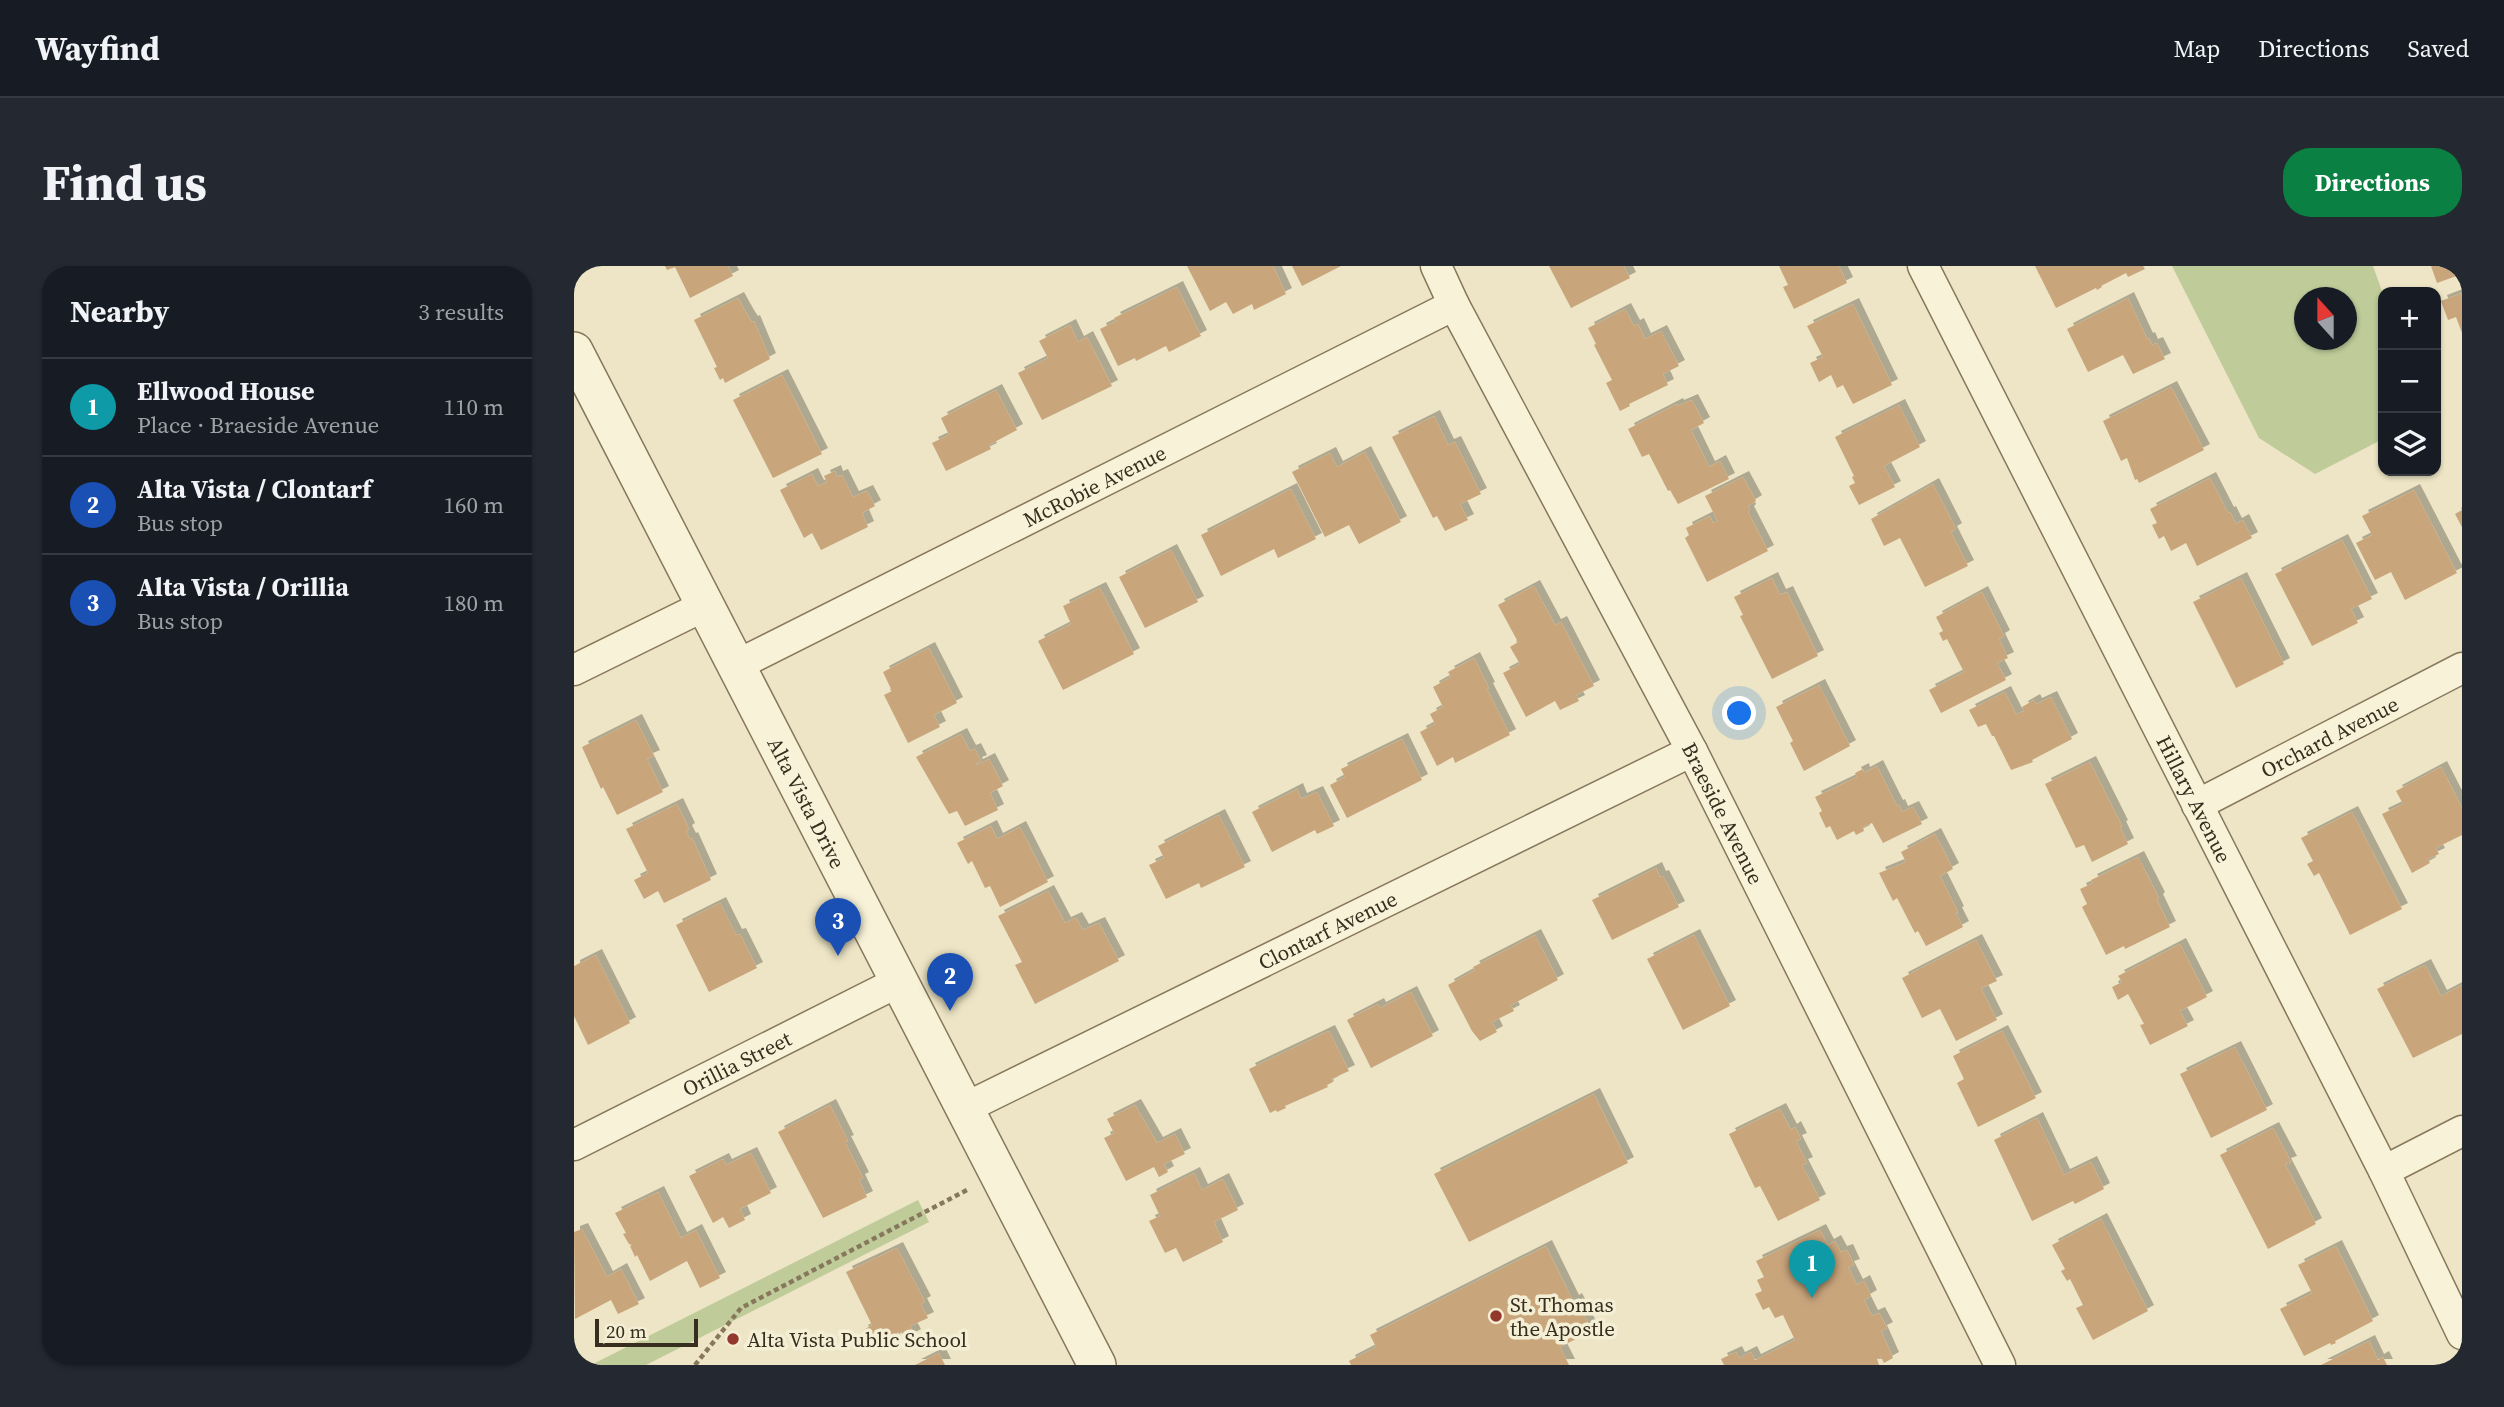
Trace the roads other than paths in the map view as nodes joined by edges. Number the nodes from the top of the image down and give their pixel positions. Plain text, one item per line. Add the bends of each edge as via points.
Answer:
1 (1436, 266) edge
2 (1923, 266) edge
3 (1454, 305) junction
4 (574, 351) edge
5 (705, 606) junction
6 (735, 666) junction
7 (2462, 668) edge
8 (574, 670) edge
9 (1692, 751) junction
10 (2197, 805) junction
11 (898, 982) junction
12 (963, 1109) junction
13 (2462, 1131) edge
14 (574, 1145) edge
15 (2384, 1171) junction
16 (2462, 1334) edge
17 (1097, 1365) edge
18 (2000, 1365) edge

1 - 3 street, Braeside Avenue
2 - 10 street, Hillary Avenue
3 - 6 street, McRobie Avenue
3 - 9 street, Braeside Avenue
4 - 5 street, Alta Vista Drive
5 - 6 street, Alta Vista Drive
5 - 8 street
6 - 11 street, Alta Vista Drive
7 - 10 street, Orchard Avenue
9 - 12 street, Clontarf Avenue
9 - 18 street, Braeside Avenue
10 - 15 street, Hillary Avenue
11 - 12 street, Alta Vista Drive
11 - 14 street, Orillia Street
12 - 17 street, Alta Vista Drive
13 - 15 street
15 - 16 street, Hillary Avenue

